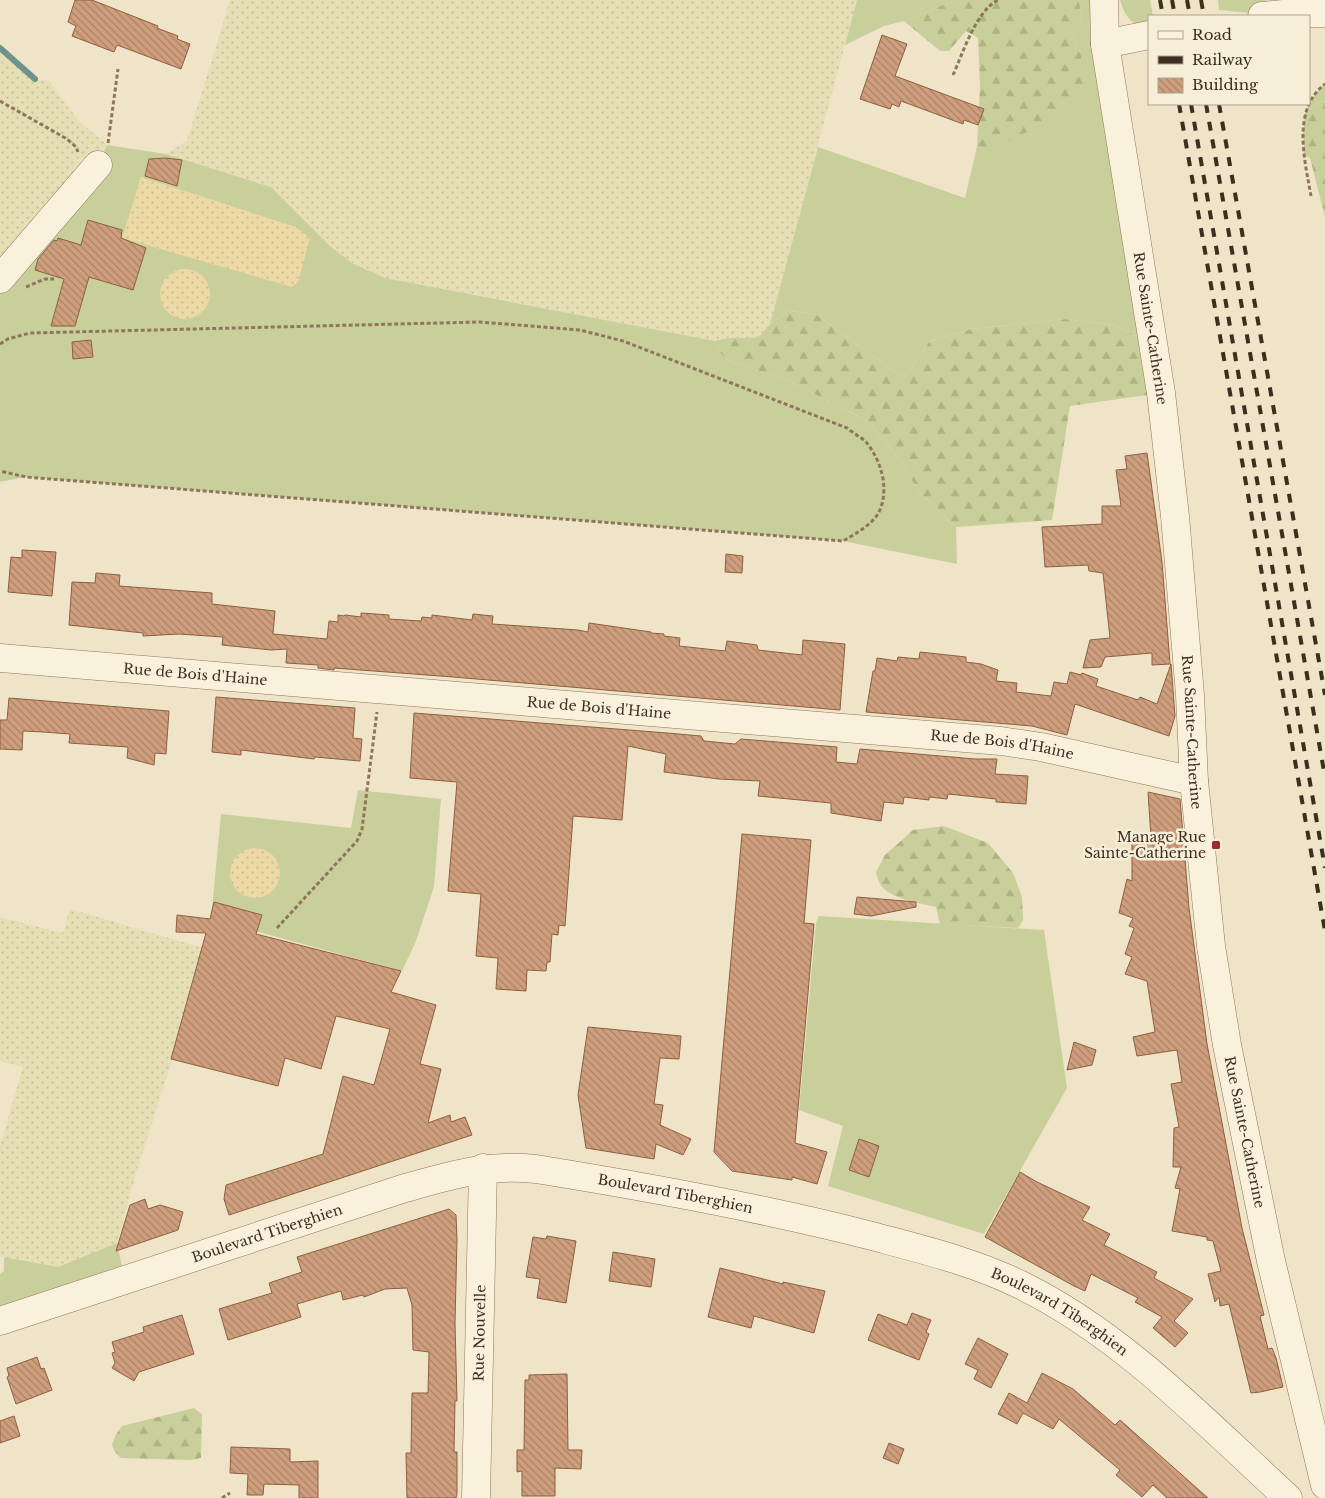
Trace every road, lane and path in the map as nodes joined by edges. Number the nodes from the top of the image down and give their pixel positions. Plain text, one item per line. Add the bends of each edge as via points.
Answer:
1 (998, 0) edge
2 (1104, 0) edge
3 (1266, 10) edge
4 (1325, 13) edge
5 (1148, 35) edge
6 (1105, 44) junction
7 (118, 69) dead end
8 (953, 75) dead end
9 (1325, 84) edge
10 (0, 101) edge
11 (1310, 102) edge
12 (1309, 105) edge
13 (98, 166) joint
14 (78, 189) junction
15 (1311, 196) dead end
16 (0, 279) edge
17 (0, 343) edge
18 (0, 471) edge
19 (0, 658) edge
20 (379, 689) junction
21 (1194, 781) junction
22 (277, 928) dead end
23 (483, 1168) junction
24 (0, 1321) edge
25 (1325, 1485) edge
26 (230, 1493) dead end
27 (222, 1498) edge
28 (476, 1498) edge
29 (1288, 1498) edge

1 - 8 path via 976,25
2 - 6 street, Rue Sainte-Catherine
3 - 4 street
5 - 6 street
6 - 21 street, Rue Sainte-Catherine via 1161,393 1175,516
7 - 13 path via 107,145
9 - 11 path
10 - 14 path via 76,147 81,156
12 - 15 path via 1303,130
13 - 14 street
14 - 16 street
17 - 18 path via 30,333 480,322 580,330 623,341 847,428 865,442 880,466 884,490 879,512 866,527 843,542 26,477
19 - 20 street, Rue de Bois d'Haine
20 - 21 street, Rue de Bois d'Haine via 1001,741
20 - 22 path via 358,841
21 - 25 street, Rue Sainte-Catherine via 1211,946 1227,1045 1271,1261
23 - 24 street, Boulevard Tiberghien via 405,1188
23 - 28 street, Rue Nouvelle
23 - 29 street, Boulevard Tiberghien via 511,1166 536,1169 698,1196 805,1219 945,1255 987,1270 1050,1302 1134,1358
26 - 27 path

